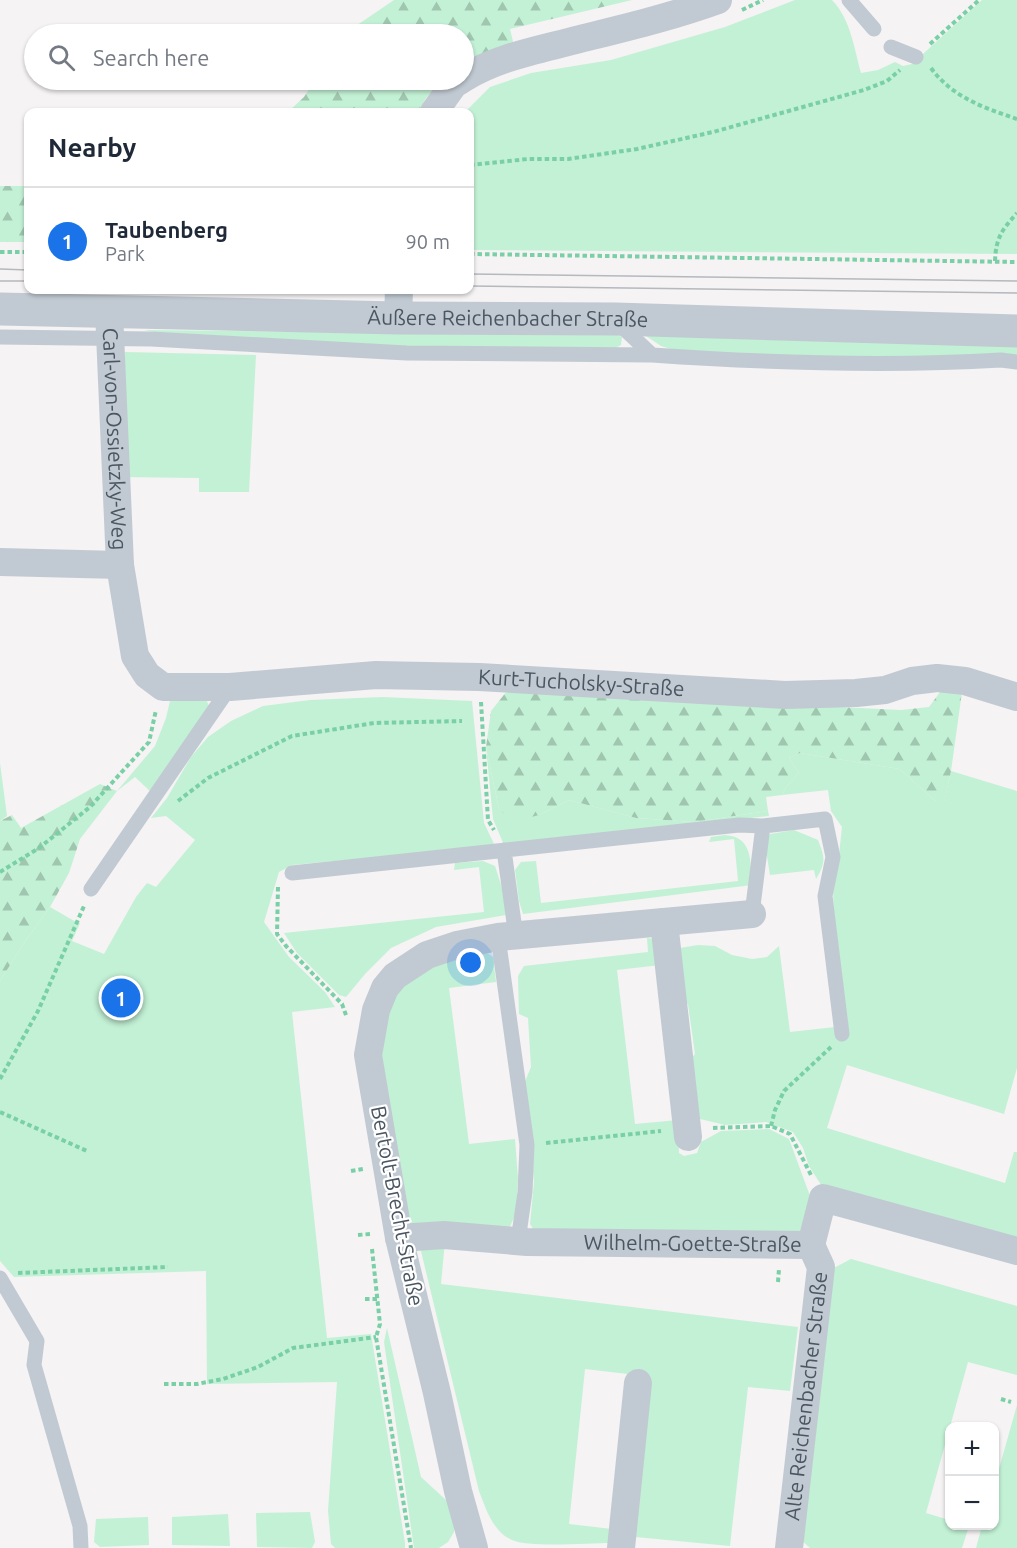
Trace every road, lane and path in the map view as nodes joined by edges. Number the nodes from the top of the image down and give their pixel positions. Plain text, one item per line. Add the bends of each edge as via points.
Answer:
1 (718, 0) edge
2 (849, 0) edge
3 (979, 0) edge
4 (874, 29) dead end
5 (891, 47) dead end
6 (918, 54) junction
7 (474, 72) edge
8 (450, 90) edge
9 (437, 108) edge
10 (1017, 119) edge
11 (474, 165) edge
12 (1017, 213) edge
13 (0, 252) edge
14 (24, 252) edge
15 (474, 254) edge
16 (995, 261) junction
17 (1017, 262) edge
18 (399, 304) edge
19 (0, 309) edge
20 (615, 320) junction
21 (109, 325) junction
22 (1017, 332) edge
23 (0, 337) edge
24 (652, 356) junction
25 (1017, 363) edge
26 (0, 562) edge
27 (120, 565) junction
28 (479, 677) junction
29 (155, 681) junction
30 (230, 687) junction
31 (1017, 697) edge
32 (462, 721) dead end
33 (145, 810) junction
34 (763, 826) junction
35 (504, 850) junction
36 (0, 872) edge
37 (292, 873) joint
38 (91, 889) joint
39 (752, 914) joint
40 (664, 922) junction
41 (507, 937) junction
42 (347, 1024) dead end
43 (842, 1034) joint
44 (0, 1079) edge
45 (0, 1112) edge
46 (771, 1126) dead end
47 (687, 1137) dead end
48 (87, 1151) dead end
49 (362, 1159) dead end
50 (363, 1169) junction
51 (351, 1171) dead end
52 (364, 1180) dead end
53 (369, 1223) dead end
54 (370, 1234) junction
55 (358, 1235) dead end
56 (399, 1238) junction
57 (518, 1241) junction
58 (810, 1245) junction
59 (1017, 1251) edge
60 (168, 1267) dead end
61 (5, 1272) edge
62 (365, 1299) dead end
63 (377, 1299) junction
64 (376, 1336) junction
65 (638, 1383) dead end
66 (164, 1384) dead end
67 (1001, 1399) dead end
68 (1011, 1402) dead end
69 (81, 1548) edge
70 (411, 1548) edge
71 (474, 1548) edge
72 (621, 1548) edge
73 (789, 1548) edge

1 - 7 street via 672,16 512,56
2 - 4 lane
3 - 6 path
5 - 6 lane
6 - 10 path via 959,95
6 - 11 path via 887,81 864,90 713,132 568,159
8 - 9 street
12 - 16 path via 1002,229
13 - 14 path
15 - 16 path
16 - 17 path
18 - 20 street, Äußere Reichenbacher Straße
18 - 21 street, Äußere Reichenbacher Straße
19 - 21 street, Äußere Reichenbacher Straße
20 - 22 street, Äußere Reichenbacher Straße
20 - 24 lane
21 - 23 lane
21 - 24 lane via 407,353
21 - 27 street, Carl-von-Ossietzky-Weg
24 - 25 lane via 752,362
26 - 27 street, Carl-von-Ossietzky-Weg
27 - 29 street, Carl-von-Ossietzky-Weg via 135,656
28 - 30 street, Kurt-Tucholsky-Straße via 376,675
28 - 31 street, Kurt-Tucholsky-Straße via 785,695 885,690 937,678 965,681
28 - 35 path via 488,820
29 - 30 street, Kurt-Tucholsky-Straße
29 - 36 path via 149,742 90,807 39,848
30 - 33 lane
32 - 33 path via 374,723 292,735 208,778 164,811
33 - 38 lane
34 - 35 lane via 739,825
34 - 39 lane, Bertolt-Brecht-Straße
34 - 43 lane via 825,819 833,857 825,896
35 - 37 lane
35 - 41 lane
37 - 42 path via 277,888 277,934 342,1004
38 - 44 path via 38,1011
39 - 40 street, Bertolt-Brecht-Straße
40 - 41 street, Bertolt-Brecht-Straße
40 - 47 street
41 - 56 street, Bertolt-Brecht-Straße via 457,945 427,955 395,976 376,1010 368,1055
41 - 57 lane via 527,1145
43 - 46 path via 825,1055 784,1091
45 - 48 path
49 - 50 path
50 - 51 path
50 - 52 path
53 - 54 path
54 - 55 path
54 - 63 path
56 - 57 street, Wilhelm-Goette-Straße via 444,1235
56 - 71 street, Bertolt-Brecht-Straße
57 - 58 street, Wilhelm-Goette-Straße
58 - 59 street, Wilhelm-Goette-Straße via 823,1198
58 - 73 street, Alte Reichenbacher Straße via 821,1267
60 - 61 path
61 - 69 lane via 37,1341 34,1365 80,1526
62 - 63 path
63 - 64 path via 380,1324
64 - 66 path via 294,1348 258,1367 223,1379
64 - 70 path
65 - 72 street
67 - 68 path

